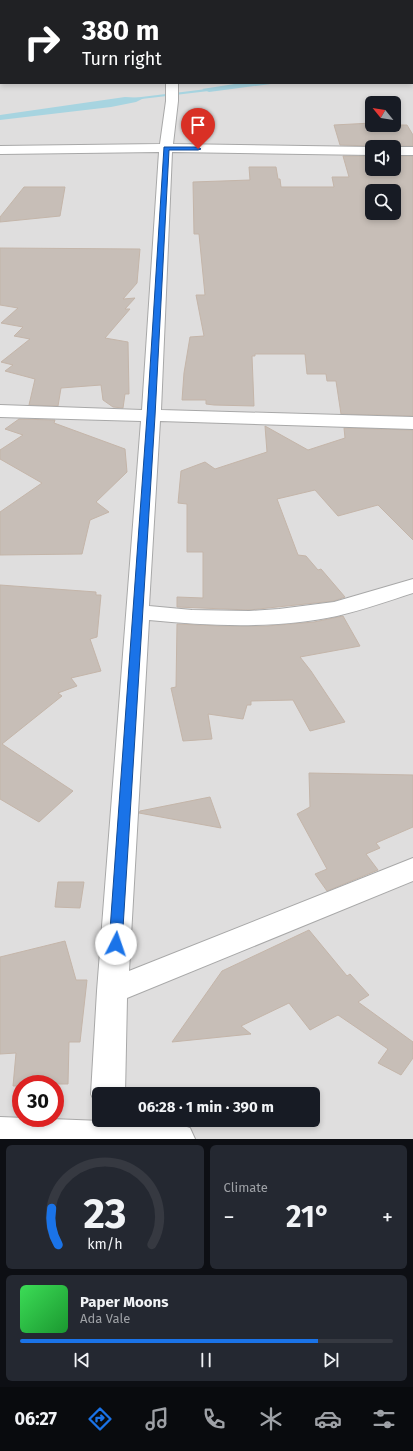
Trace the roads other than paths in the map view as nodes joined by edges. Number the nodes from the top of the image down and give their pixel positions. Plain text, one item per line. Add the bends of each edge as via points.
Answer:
1 (172, 85) edge
2 (166, 148) junction
3 (0, 150) edge
4 (365, 151) edge
5 (401, 151) edge
6 (413, 151) edge
7 (0, 411) edge
8 (151, 416) junction
9 (413, 423) edge
10 (413, 586) edge
11 (138, 612) junction
12 (413, 869) edge
13 (112, 991) junction
14 (108, 1087) edge
15 (0, 1132) edge
16 (107, 1132) edge
17 (178, 1139) edge

1 - 2 street
2 - 3 street
2 - 4 street
2 - 8 street
5 - 6 street
7 - 8 street
8 - 9 street
8 - 11 street
10 - 11 street via 336,609 279,616 192,617
11 - 13 street
12 - 13 street
13 - 14 street
15 - 16 street
16 - 17 street

